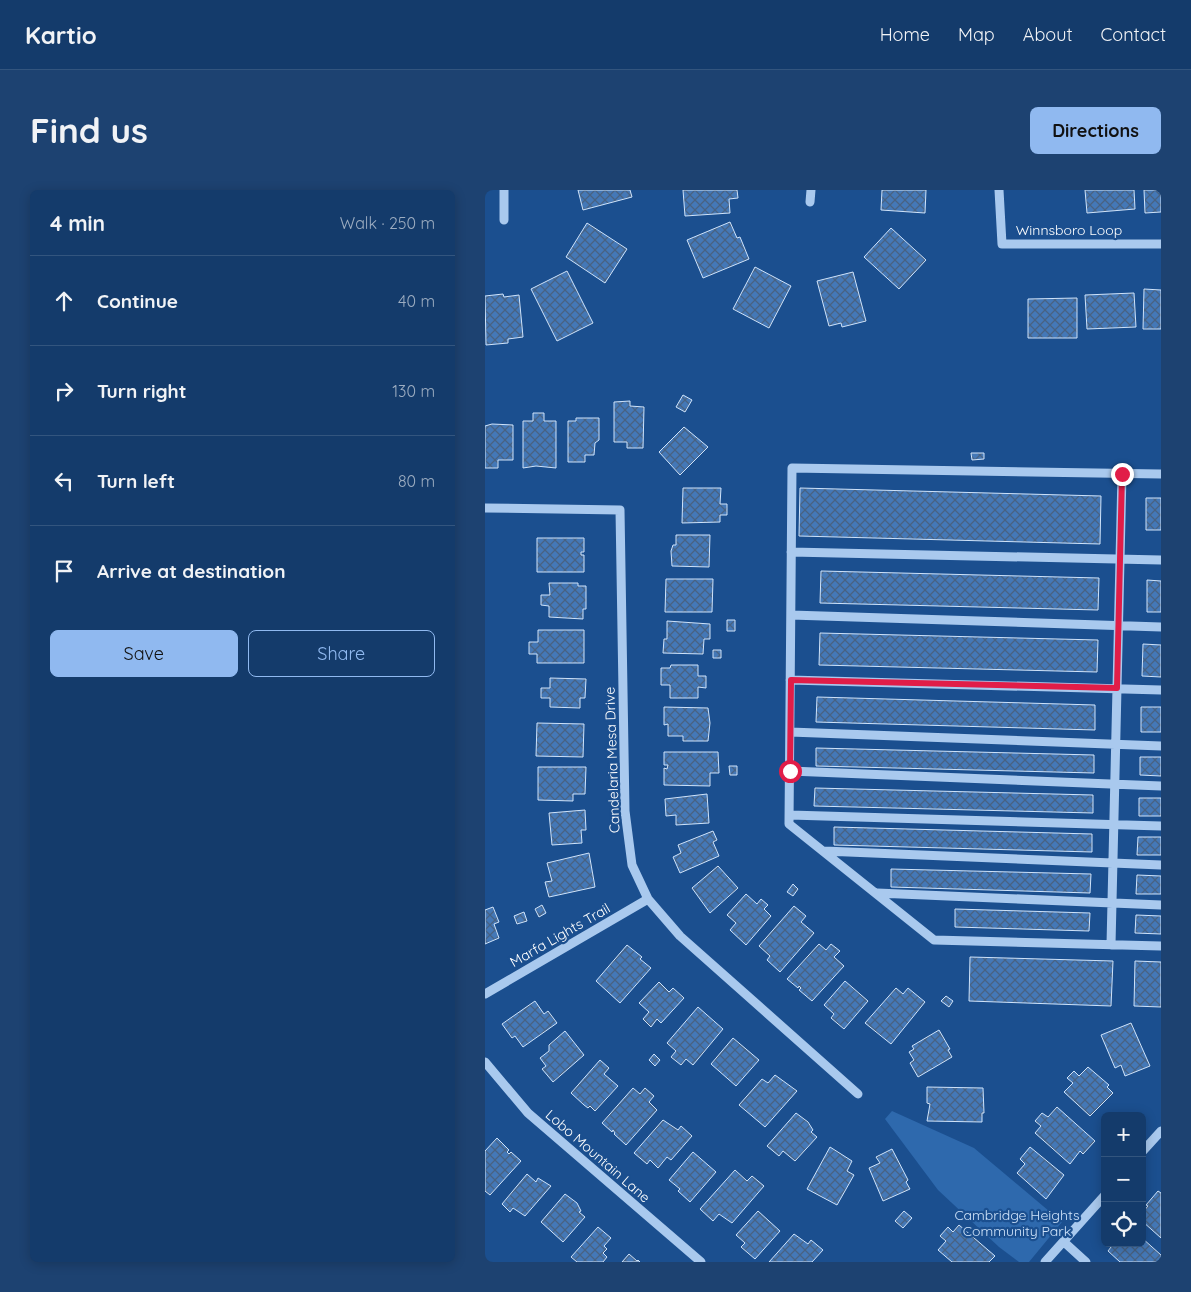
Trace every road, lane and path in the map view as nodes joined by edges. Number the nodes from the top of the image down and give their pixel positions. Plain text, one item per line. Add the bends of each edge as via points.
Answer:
1 (504, 190) edge
2 (811, 190) edge
3 (999, 190) edge
4 (810, 202) dead end
5 (504, 220) dead end
6 (1161, 244) edge
7 (1122, 474) junction
8 (1161, 474) edge
9 (485, 508) edge
10 (791, 552) junction
11 (1120, 560) junction
12 (1161, 560) edge
13 (791, 615) junction
14 (1119, 626) junction
15 (1161, 626) edge
16 (791, 680) junction
17 (1117, 688) junction
18 (1161, 690) edge
19 (790, 732) junction
20 (1116, 744) junction
21 (1161, 746) edge
22 (790, 771) junction
23 (1115, 785) junction
24 (1161, 786) edge
25 (790, 815) junction
26 (1114, 824) junction
27 (1161, 826) edge
28 (824, 851) junction
29 (1113, 863) junction
30 (1161, 865) edge
31 (876, 893) junction
32 (648, 899) junction
33 (1112, 904) junction
34 (1161, 905) edge
35 (1111, 945) junction
36 (1161, 946) edge
37 (485, 994) edge
38 (485, 1062) edge
39 (857, 1094) dead end
40 (1161, 1131) edge
41 (1146, 1148) edge
42 (1101, 1200) edge
43 (1064, 1242) junction
44 (701, 1262) edge
45 (1045, 1262) edge
46 (1086, 1262) edge

1 - 5 street
2 - 4 street
3 - 6 street, Winnsboro Loop via 1002,244
7 - 8 street
7 - 10 street via 792,468
7 - 11 street
9 - 32 street, Candelaria Mesa Drive via 620,510 625,811 632,865
10 - 11 street
10 - 13 street
11 - 12 street
11 - 14 street
13 - 14 street
13 - 16 street
14 - 15 street
14 - 17 street
16 - 17 street
16 - 19 street
17 - 18 street
17 - 20 street
19 - 20 street
19 - 22 street
20 - 21 street
20 - 23 street
22 - 23 street
22 - 25 street
23 - 24 street
23 - 26 street
25 - 26 street
25 - 28 street via 789,824
26 - 27 street
26 - 29 street
28 - 29 street
28 - 31 street
29 - 30 street
29 - 33 street
31 - 33 street
31 - 35 street via 934,940
32 - 37 street, Marfa Lights Trail
32 - 39 street, Candelaria Mesa Drive via 698,953
33 - 34 street
33 - 35 street
35 - 36 street
38 - 44 street, Lobo Mountain Lane via 528,1113
40 - 41 street
42 - 43 street
43 - 45 street
43 - 46 street

